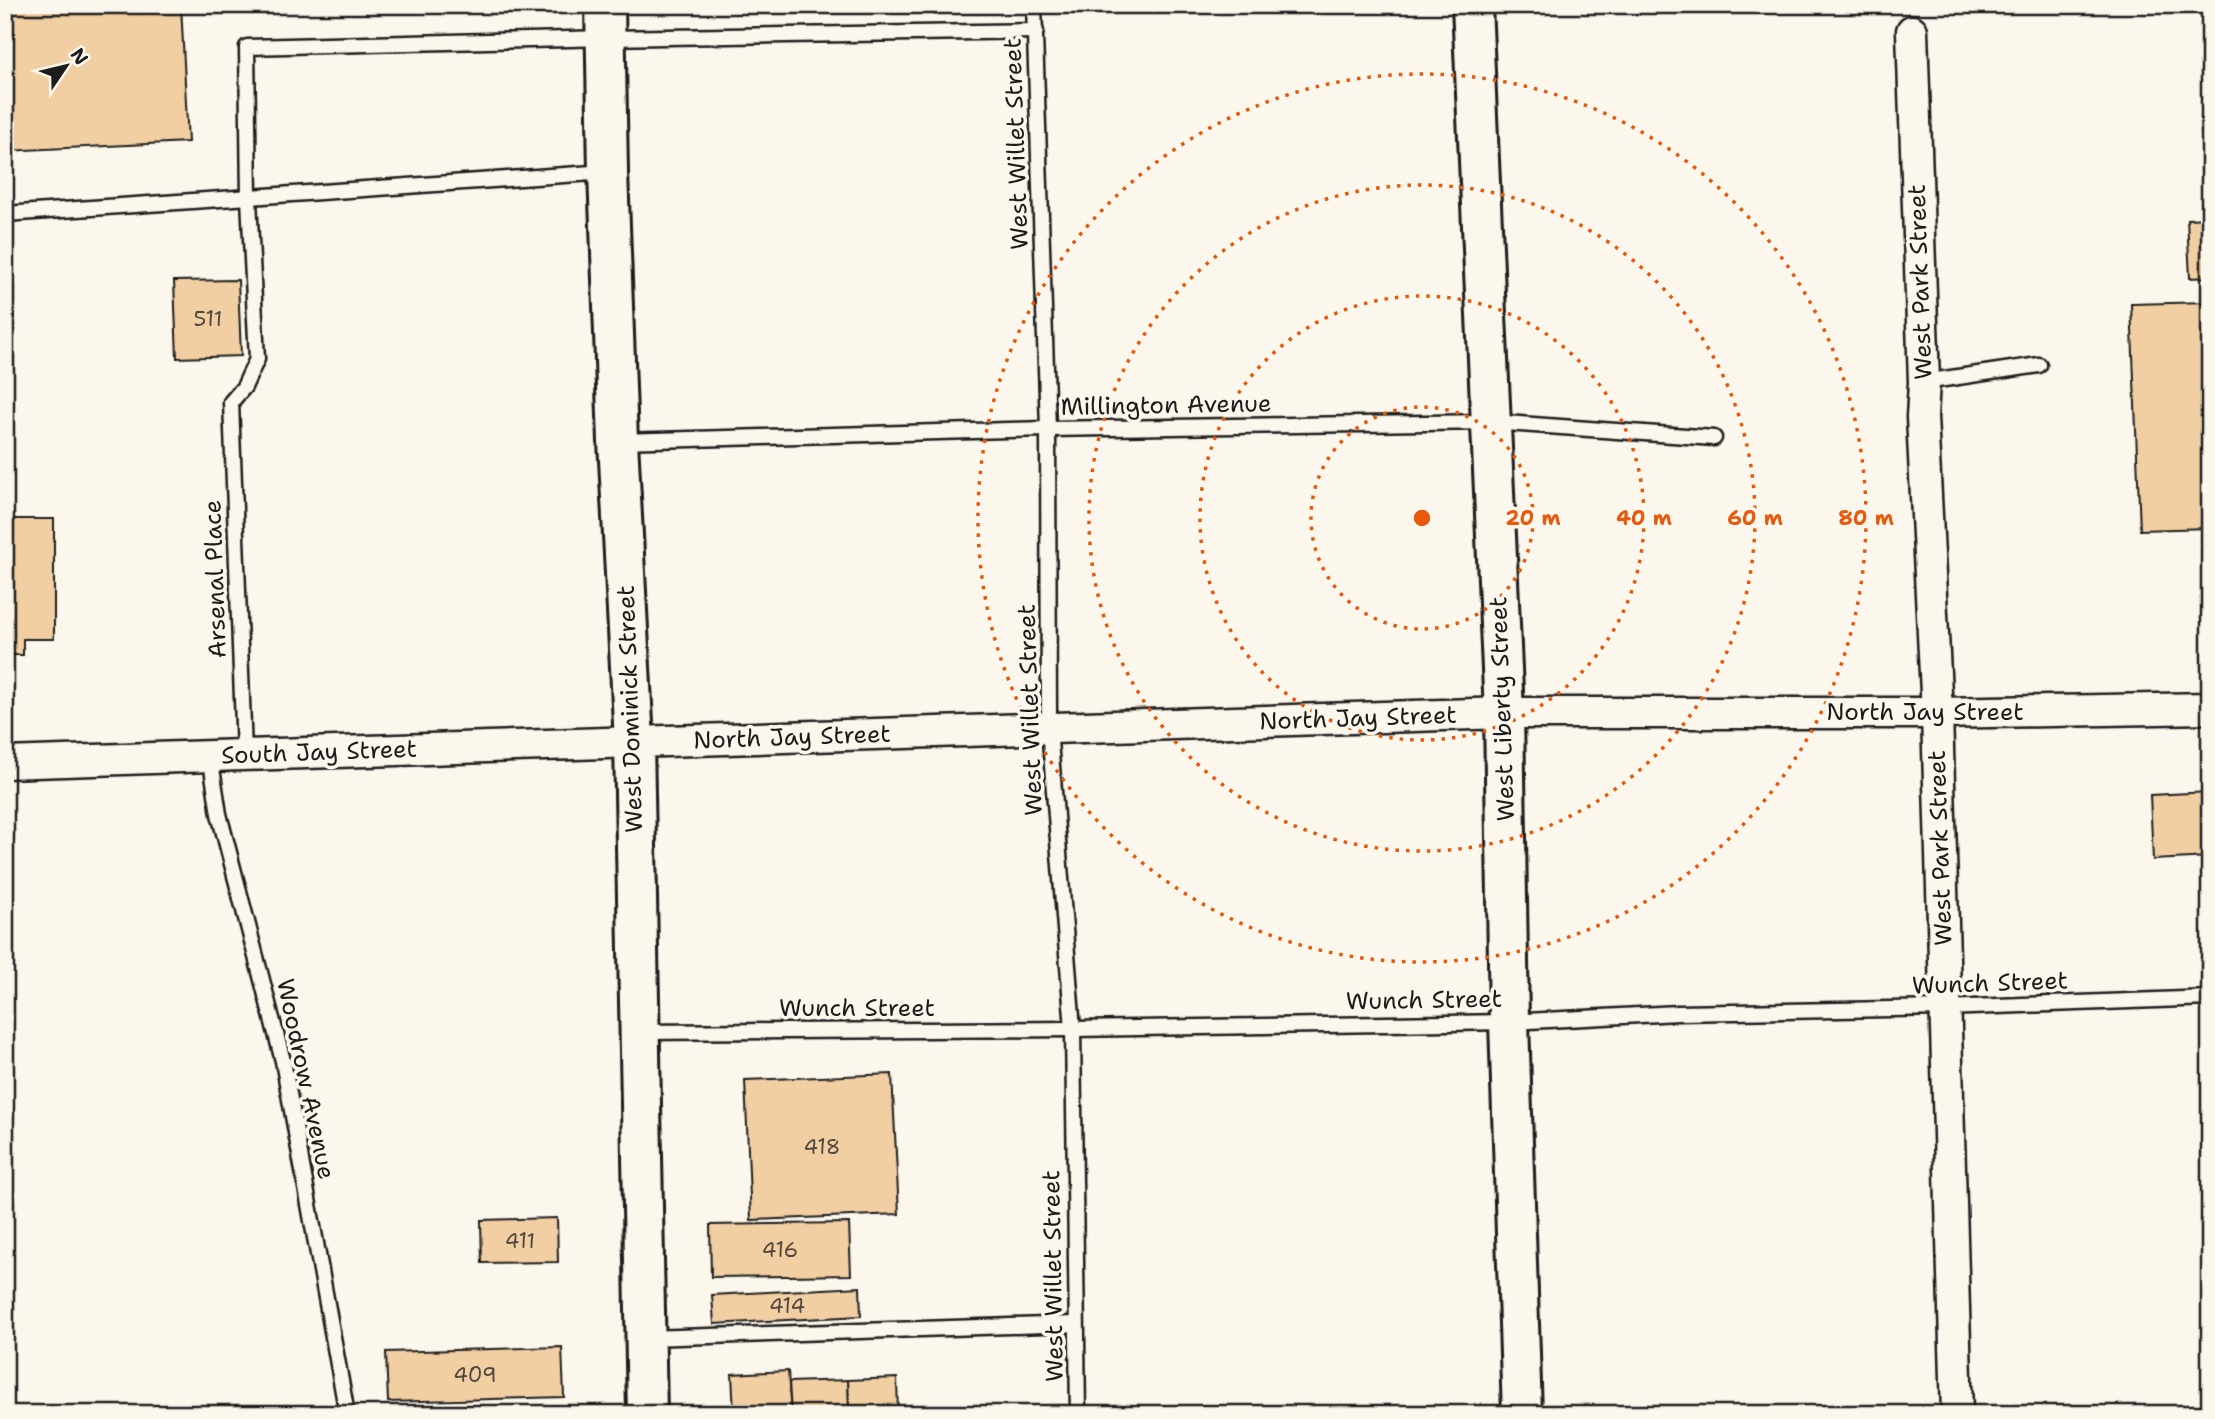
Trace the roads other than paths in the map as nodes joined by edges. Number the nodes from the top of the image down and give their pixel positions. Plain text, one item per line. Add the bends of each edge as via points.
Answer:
1 (1034, 5) edge
2 (1472, 5) edge
3 (606, 22) edge
4 (1036, 31) junction
5 (1912, 31) dead end
6 (608, 172) junction
7 (249, 199) junction
8 (5, 214) edge
9 (2039, 365) dead end
10 (1924, 382) junction
11 (1491, 422) junction
12 (1048, 429) junction
13 (1714, 439) dead end
14 (618, 441) junction
15 (2210, 708) edge
16 (1504, 713) junction
17 (1937, 713) junction
18 (1049, 728) junction
19 (634, 742) junction
20 (244, 753) junction
21 (210, 755) junction
22 (5, 762) edge
23 (2210, 998) edge
24 (1945, 1008) junction
25 (1510, 1022) junction
26 (1073, 1029) junction
27 (638, 1032) junction
28 (1075, 1324) junction
29 (646, 1338) junction
30 (347, 1414) edge
31 (647, 1414) edge
32 (1078, 1414) edge
33 (1522, 1414) edge
34 (1957, 1414) edge

1 - 4 lane, West Willet Street
2 - 11 street, West Liberty Street
3 - 4 lane
3 - 6 street, West Dominick Street
3 - 7 lane via 247,47
4 - 12 lane, West Willet Street
5 - 10 street, West Park Street
6 - 7 lane
6 - 14 street, West Dominick Street
7 - 8 lane
7 - 20 lane, Arsenal Place via 257,359 231,402
9 - 10 lane
10 - 17 street, West Park Street
11 - 12 lane, Millington Avenue
11 - 13 lane, Millington Avenue
11 - 16 street, West Liberty Street
12 - 14 lane, Millington Avenue
12 - 18 lane, West Willet Street
14 - 19 street, West Dominick Street
15 - 17 street, North Jay Street
16 - 17 street, North Jay Street
16 - 18 street, North Jay Street
16 - 25 street, West Liberty Street
17 - 24 street, West Park Street
18 - 19 street, North Jay Street
18 - 26 lane, West Willet Street
19 - 20 street, South Jay Street
19 - 27 street, West Dominick Street
20 - 21 street, South Jay Street
21 - 22 street, South Jay Street
21 - 30 lane, Woodrow Avenue via 219,814 283,1061
23 - 24 lane, Wunch Street
24 - 25 lane, Wunch Street via 1678,1013
24 - 34 street, West Park Street
25 - 26 lane, Wunch Street
25 - 33 street, West Liberty Street
26 - 27 lane, Wunch Street
26 - 28 lane, West Willet Street
27 - 29 street, West Dominick Street
28 - 29 lane
28 - 32 lane, West Willet Street
29 - 31 street, West Dominick Street

